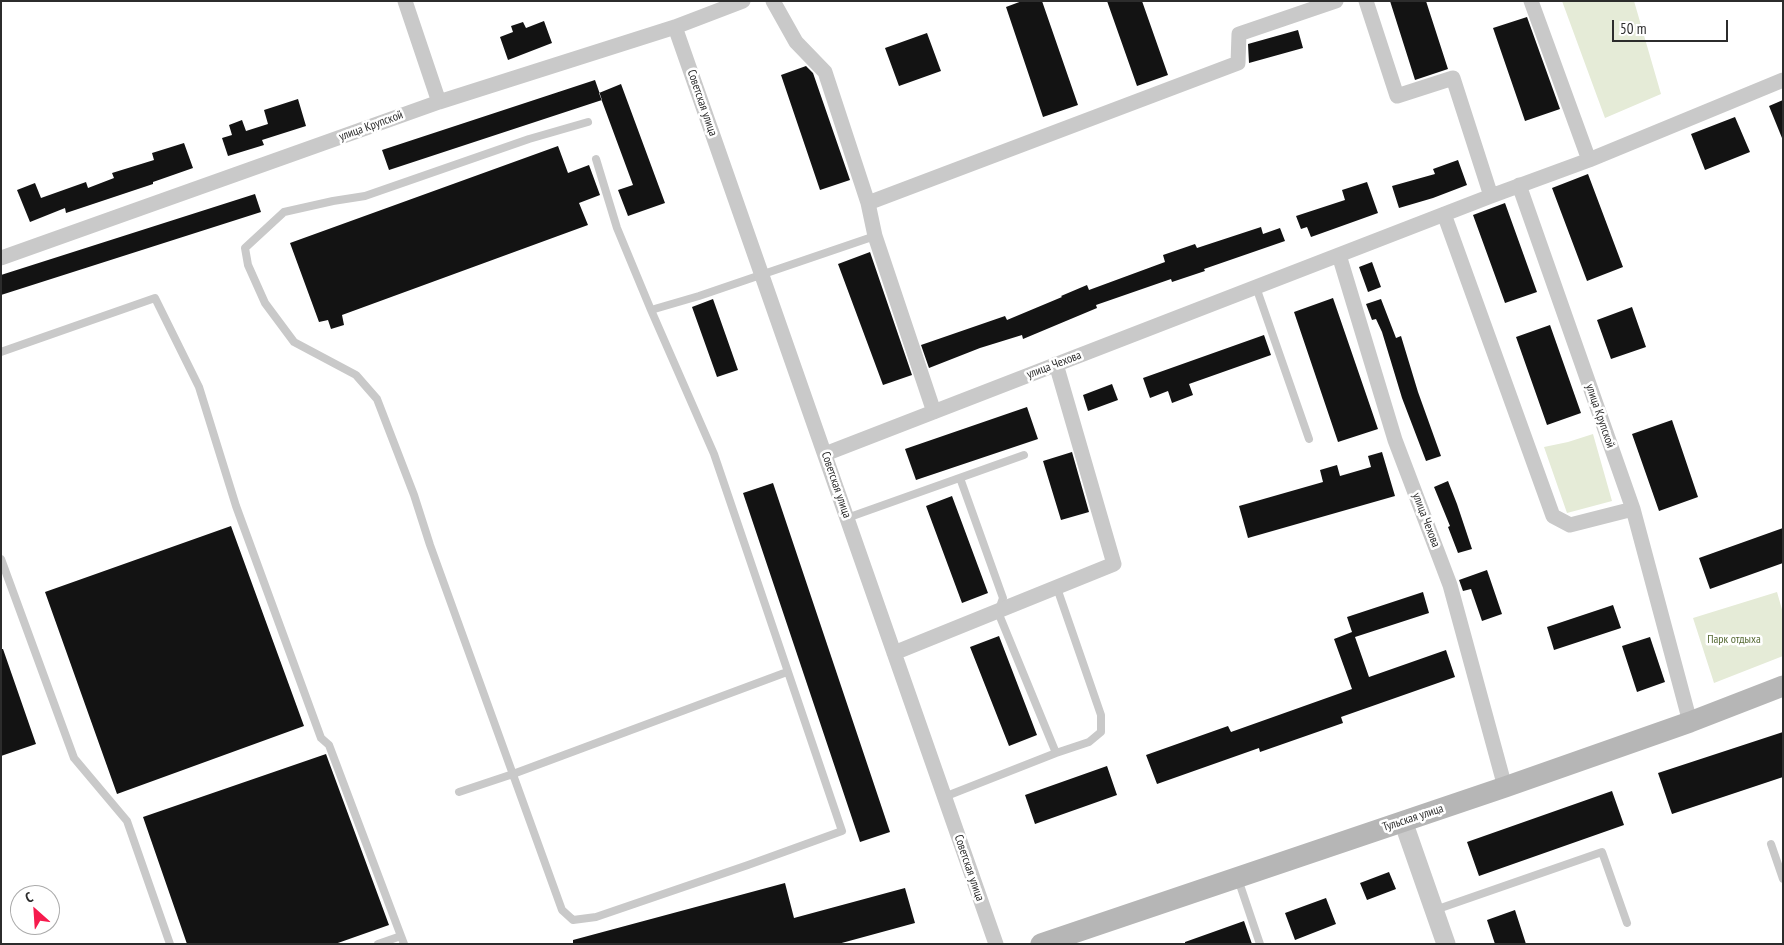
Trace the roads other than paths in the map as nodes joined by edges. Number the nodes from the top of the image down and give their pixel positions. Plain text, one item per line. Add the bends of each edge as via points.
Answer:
1 (404, 1) edge
2 (743, 1) edge
3 (773, 1) edge
4 (1336, 1) edge
5 (1366, 1) edge
6 (1531, 1) edge
7 (675, 27) junction
8 (1783, 80) edge
9 (439, 102) junction
10 (588, 122) dead end
11 (596, 159) dead end
12 (1588, 160) junction
13 (1519, 185) junction
14 (1491, 196) junction
15 (868, 203) junction
16 (1444, 214) junction
17 (875, 236) junction
18 (1339, 255) junction
19 (1, 258) edge
20 (762, 274) junction
21 (1256, 287) junction
22 (651, 310) junction
23 (1, 352) edge
24 (1056, 364) junction
25 (934, 412) junction
26 (1309, 439) dead end
27 (825, 454) junction
28 (1024, 455) dead end
29 (960, 478) junction
30 (1633, 509) junction
31 (847, 518) junction
32 (1, 559) edge
33 (1057, 588) junction
34 (998, 612) junction
35 (894, 653) junction
36 (787, 672) junction
37 (1783, 686) edge
38 (1690, 722) junction
39 (1056, 753) junction
40 (513, 774) junction
41 (1505, 787) junction
42 (459, 792) dead end
43 (944, 797) junction
44 (1403, 821) junction
45 (1771, 844) dead end
46 (1237, 877) junction
47 (1783, 879) edge
48 (1434, 910) junction
49 (1627, 923) dead end
50 (401, 936) junction
51 (170, 944) edge
52 (378, 944) edge
53 (404, 944) edge
54 (996, 944) edge
55 (1041, 944) edge
56 (1260, 944) edge
57 (1446, 944) edge

1 - 9 street
2 - 7 street, улица Крупской
3 - 15 street via 796,42 825,72
4 - 15 street via 1239,34 1238,63
5 - 14 street via 1397,96 1453,78
6 - 12 street
7 - 9 street, улица Крупской
7 - 20 street, Советская улица
8 - 12 street
9 - 19 street, улица Крупской
10 - 40 lane via 365,196 284,212 244,248 265,303 294,342 356,375 377,399
11 - 22 lane via 617,228
12 - 13 street
13 - 14 street, улица Чехова
13 - 30 street, улица Крупской
14 - 16 street, улица Чехова
15 - 17 street
16 - 18 street, улица Чехова
16 - 30 street via 1553,516 1570,525
17 - 20 lane
17 - 25 street
18 - 21 street, улица Чехова
18 - 41 street, улица Чехова via 1395,440 1450,585
20 - 22 lane
20 - 27 street, Советская улица
21 - 24 street, улица Чехова
21 - 26 lane
22 - 36 lane via 714,454
23 - 50 lane via 155,298 199,387 236,506 317,729 329,745
24 - 25 street, улица Чехова
24 - 33 street via 1114,564
25 - 27 street, улица Чехова
27 - 31 street, Советская улица
28 - 29 lane
29 - 31 lane
29 - 34 lane via 1002,598
30 - 38 street, улица Крупской
31 - 35 street, Советская улица
32 - 51 lane via 74,758 127,821
33 - 34 street
33 - 39 lane via 1101,715 1101,732 1089,742
34 - 35 street
34 - 39 lane
35 - 43 street, Советская улица
36 - 40 lane
36 - 40 lane via 842,831 605,914 573,920 562,910
37 - 38 main road, Тульская улица
38 - 41 main road, Тульская улица
39 - 43 lane
40 - 42 lane
41 - 44 main road, Тульская улица
43 - 54 street, Советская улица
44 - 46 main road, Тульская улица
44 - 48 street
45 - 47 lane
46 - 55 main road, Тульская улица
46 - 56 lane
48 - 49 lane via 1602,852
48 - 57 street
50 - 52 lane
50 - 53 lane

